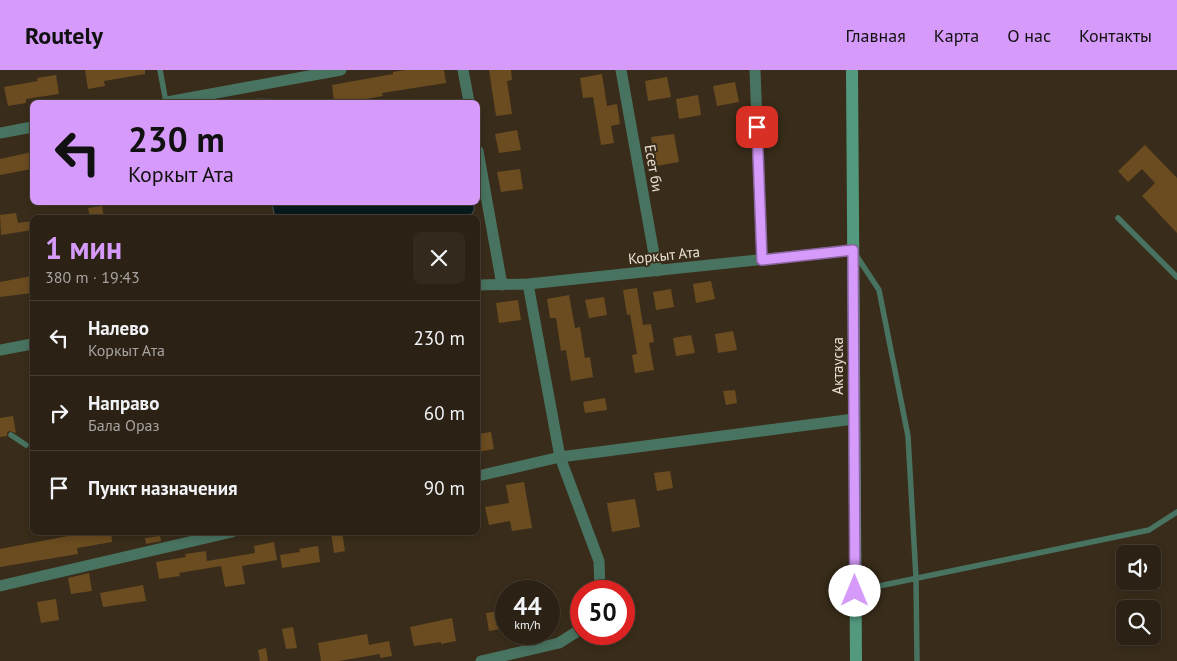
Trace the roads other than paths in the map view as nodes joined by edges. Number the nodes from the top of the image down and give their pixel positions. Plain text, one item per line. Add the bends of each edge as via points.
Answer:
1 (160, 70) edge
2 (341, 70) edge
3 (463, 70) edge
4 (621, 70) edge
5 (754, 70) edge
6 (852, 70) edge
7 (166, 100) edge
8 (177, 100) edge
9 (469, 100) edge
10 (30, 128) edge
11 (0, 133) edge
12 (480, 162) edge
13 (1118, 218) dead end
14 (853, 250) junction
15 (762, 260) junction
16 (657, 271) junction
17 (1177, 277) edge
18 (528, 284) junction
19 (480, 285) edge
20 (502, 285) junction
21 (30, 344) edge
22 (0, 350) edge
23 (854, 419) junction
24 (11, 436) dead end
25 (26, 444) dead end
26 (560, 457) junction
27 (480, 476) edge
28 (1177, 512) edge
29 (219, 535) edge
30 (916, 578) junction
31 (600, 580) edge
32 (0, 586) edge
33 (855, 591) junction
34 (570, 636) edge
35 (496, 659) edge
36 (481, 661) edge
37 (856, 661) edge
38 (917, 661) edge

1 - 7 lane
2 - 8 street
3 - 9 street
4 - 16 street, Есет би
5 - 15 street
6 - 14 main road, Актауска
10 - 11 street
12 - 20 street
13 - 17 lane
14 - 15 street, Коркыт Ата
14 - 23 main road, Актауска
14 - 30 lane via 879,290 908,436
15 - 16 street, Коркыт Ата
16 - 18 street, Коркыт Ата
18 - 20 street, Коркыт Ата
18 - 26 street
19 - 20 street, Коркыт Ата
21 - 22 street
23 - 26 street
23 - 33 main road, Актауска
24 - 25 lane
26 - 27 street
26 - 31 street via 599,561
28 - 30 lane via 1149,530
29 - 32 street
30 - 33 lane
30 - 38 lane
33 - 37 main road, Актауска
34 - 35 street via 558,643
35 - 36 street

